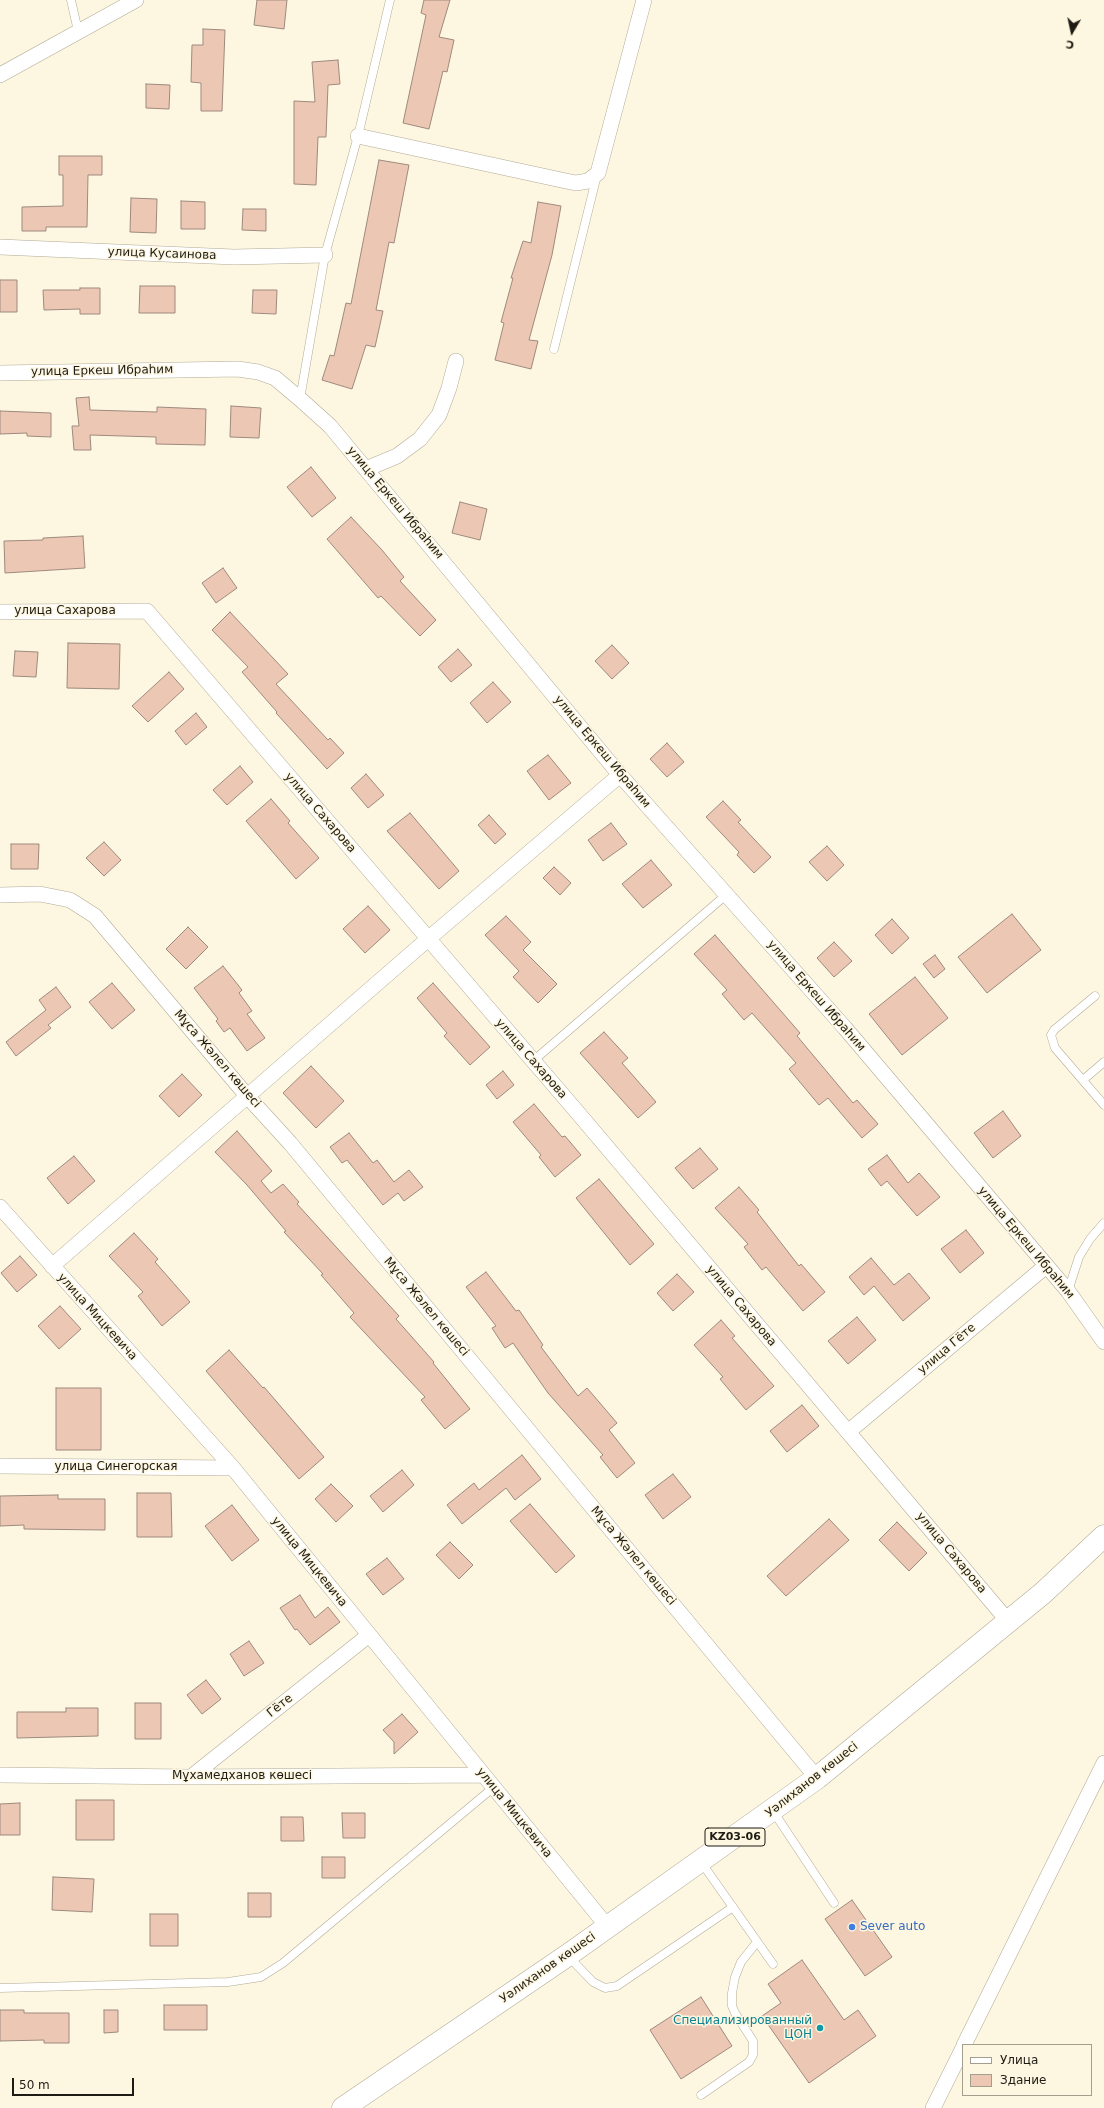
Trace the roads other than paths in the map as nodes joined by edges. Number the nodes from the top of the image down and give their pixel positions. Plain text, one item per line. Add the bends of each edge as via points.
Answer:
1 (71, 0) edge
2 (136, 0) edge
3 (390, 0) edge
4 (644, 0) edge
5 (78, 31) junction
6 (0, 75) edge
7 (358, 136) junction
8 (598, 173) junction
9 (0, 247) edge
10 (325, 254) junction
11 (554, 349) dead end
12 (456, 361) dead end
13 (0, 373) edge
14 (300, 399) junction
15 (366, 469) junction
16 (0, 612) edge
17 (620, 775) junction
18 (0, 894) edge
19 (726, 895) junction
20 (428, 939) junction
21 (1095, 996) dead end
22 (533, 1061) junction
23 (1104, 1062) edge
24 (1083, 1080) junction
25 (248, 1097) junction
26 (1104, 1105) edge
27 (0, 1207) edge
28 (1104, 1223) edge
29 (52, 1266) junction
30 (1046, 1266) junction
31 (1068, 1291) junction
32 (1104, 1342) edge
33 (848, 1432) junction
34 (0, 1466) edge
35 (233, 1468) junction
36 (1104, 1536) edge
37 (1008, 1621) junction
38 (369, 1635) junction
39 (1104, 1763) edge
40 (0, 1775) edge
41 (483, 1775) junction
42 (191, 1777) junction
43 (817, 1778) junction
44 (494, 1788) junction
45 (772, 1810) junction
46 (701, 1862) junction
47 (834, 1903) dead end
48 (733, 1907) junction
49 (607, 1926) junction
50 (757, 1942) junction
51 (568, 1956) junction
52 (773, 1964) dead end
53 (0, 1988) edge
54 (965, 2044) edge
55 (962, 2050) edge
56 (701, 2095) dead end
57 (342, 2108) edge
58 (933, 2108) edge

1 - 5 lane
2 - 5 street
3 - 7 lane
4 - 8 street
5 - 6 street
7 - 8 street via 576,183 588,181
7 - 10 lane
8 - 11 lane
9 - 10 street, улица Кусаинова via 234,257
10 - 14 lane
12 - 15 street via 439,415 420,439 397,456
13 - 14 street, улица Еркеш Ибраһим via 238,369 275,378
14 - 15 street, улица Еркеш Ибраһим via 330,426
15 - 17 street, улица Еркеш Ибраһим
16 - 20 street, улица Сахарова via 147,611
17 - 19 street, улица Еркеш Ибраһим
17 - 20 street
18 - 25 street, Мұса Жәлел көшесі via 40,894 70,900 95,916
19 - 22 lane
19 - 30 street, улица Еркеш Ибраһим via 845,1028
20 - 22 street, улица Сахарова
20 - 25 street
21 - 24 lane via 1051,1035 1055,1048
22 - 33 street, улица Сахарова
23 - 24 lane
24 - 26 lane
25 - 29 street
25 - 43 street, Мұса Жәлел көшесі via 295,1149
27 - 29 street, улица Мицкевича
28 - 31 lane via 1079,1257
29 - 35 street, улица Мицкевича
30 - 31 street, улица Еркеш Ибраһим
30 - 33 street, улица Гёте
31 - 32 street, улица Еркеш Ибраһим
33 - 37 street, улица Сахарова
34 - 35 street, улица Синегорская
35 - 38 street, улица Мицкевича
36 - 37 main road, Уәлиханов көшесі / KZ03-06 via 1043,1593
37 - 43 main road, Уәлиханов көшесі / KZ03-06
38 - 41 street, улица Мицкевича
38 - 42 street, Гёте
39 - 54 street
40 - 42 street, Мұхамедханов көшесі
41 - 42 street, Мұхамедханов көшесі
41 - 44 street, улица Мицкевича
43 - 45 main road, Уәлиханов көшесі / KZ03-06
44 - 49 street, улица Мицкевича
44 - 53 lane via 283,1963 261,1977 228,1982
45 - 46 main road, Уәлиханов көшесі / KZ03-06
45 - 47 lane
46 - 48 lane
46 - 49 main road, Уәлиханов көшесі / KZ03-06
48 - 50 lane
48 - 51 lane via 617,1986 605,1988 594,1982
49 - 51 main road, Уәлиханов көшесі / KZ03-06
50 - 52 lane
50 - 56 lane via 741,1962 732,1993 735,2013 753,2041 753,2055 749,2062
51 - 57 main road, Уәлиханов көшесі / KZ03-06
55 - 58 street

